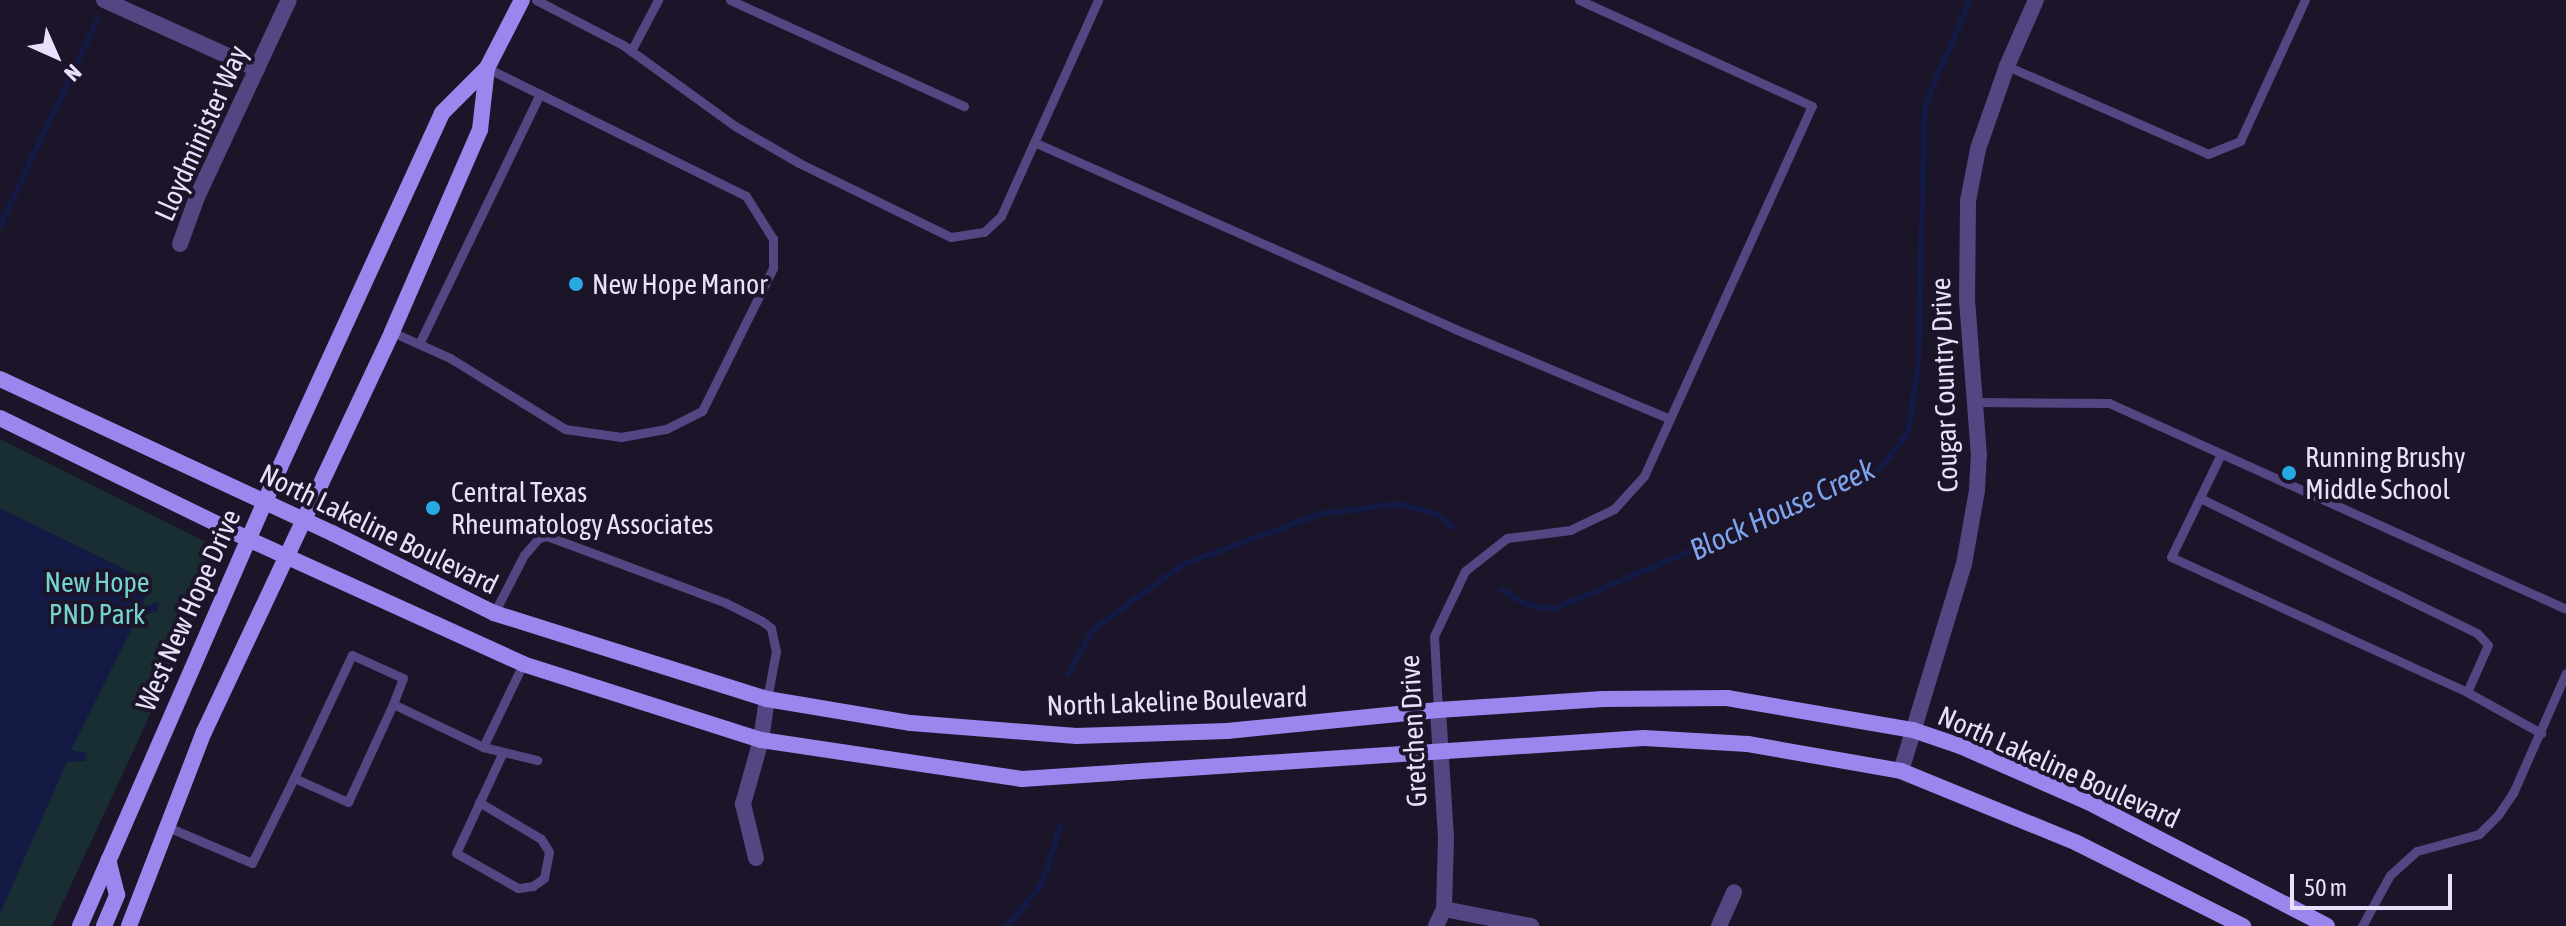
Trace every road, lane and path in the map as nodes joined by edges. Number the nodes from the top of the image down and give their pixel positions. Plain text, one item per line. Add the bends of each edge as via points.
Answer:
1 (104, 0) edge
2 (289, 0) edge
3 (522, 0) edge
4 (536, 0) edge
5 (658, 0) edge
6 (730, 0) edge
7 (1098, 0) edge
8 (1579, 0) edge
9 (2036, 0) edge
10 (2305, 0) edge
11 (631, 51) junction
12 (2007, 66) junction
13 (487, 68) junction
14 (257, 69) junction
15 (540, 94) junction
16 (964, 106) dead end
17 (1036, 143) junction
18 (180, 244) dead end
19 (392, 332) junction
20 (419, 344) junction
21 (0, 379) edge
22 (1975, 402) junction
23 (0, 418) edge
24 (1668, 418) junction
25 (2221, 454) junction
26 (2200, 498) junction
27 (264, 502) junction
28 (302, 520) junction
29 (248, 539) junction
30 (287, 556) junction
31 (2566, 609) edge
32 (494, 613) junction
33 (523, 664) junction
34 (2566, 673) edge
35 (2467, 692) junction
36 (767, 699) junction
37 (393, 704) junction
38 (1438, 710) junction
39 (1913, 730) junction
40 (2541, 733) junction
41 (761, 740) junction
42 (483, 747) junction
43 (1439, 753) junction
44 (502, 754) junction
45 (537, 760) dead end
46 (1901, 771) junction
47 (294, 778) junction
48 (479, 802) junction
49 (170, 828) junction
50 (756, 858) dead end
51 (108, 860) junction
52 (1734, 892) dead end
53 (1444, 909) junction
54 (80, 926) edge
55 (104, 926) edge
56 (129, 926) edge
57 (1436, 926) edge
58 (1531, 926) edge
59 (1719, 926) edge
60 (2243, 926) edge
61 (2327, 926) edge
62 (2362, 926) edge

1 - 14 street
2 - 14 street, Lloydminister Way
3 - 13 main road, West New Hope Drive
4 - 11 lane
5 - 11 lane
6 - 16 lane
7 - 17 lane
8 - 24 lane, Gretchen Drive via 1812,106
9 - 12 street, Cougar Country Drive
10 - 12 lane via 2240,141 2208,154
11 - 17 lane via 735,126 951,237 984,232 1001,216
12 - 22 street, Cougar Country Drive via 1978,149 1968,201 1967,301
13 - 15 lane
13 - 19 main road, West New Hope Drive via 480,130
13 - 27 main road, West New Hope Drive via 442,113
14 - 18 street, Lloydminister Way
15 - 20 lane
15 - 20 lane via 746,196 773,239 773,268 702,411 666,429 621,437 565,429
17 - 24 lane
19 - 20 lane
19 - 28 main road, West New Hope Drive
21 - 27 main road, North Lakeline Boulevard
22 - 25 lane via 2109,403
22 - 39 street, Cougar Country Drive via 1979,456 1972,527
23 - 29 main road
24 - 38 lane, Gretchen Drive via 1644,476 1614,509 1570,530 1507,538 1465,571 1434,636
25 - 26 lane
25 - 31 lane
26 - 35 lane via 2477,633 2488,645
26 - 35 lane via 2171,557
27 - 28 main road, North Lakeline Boulevard
27 - 29 main road, West New Hope Drive
28 - 30 main road, West New Hope Drive
28 - 32 main road, North Lakeline Boulevard
29 - 30 main road
29 - 51 main road, West New Hope Drive
30 - 33 main road
30 - 49 main road, West New Hope Drive via 204,732
32 - 36 main road, North Lakeline Boulevard
32 - 36 lane via 524,555 547,536 762,621 771,628 776,651
33 - 41 main road
33 - 42 lane
34 - 40 lane
35 - 40 lane
36 - 38 main road, North Lakeline Boulevard via 911,723 1076,736 1227,731
36 - 41 street
37 - 42 lane
37 - 47 lane via 348,802
37 - 47 lane via 403,678 352,655
38 - 39 main road, North Lakeline Boulevard via 1603,699 1727,698
38 - 43 street, Gretchen Drive
39 - 46 street, Cougar Country Drive
39 - 61 main road, North Lakeline Boulevard via 2088,802
40 - 62 lane via 2498,815 2479,834 2417,851 2390,875
41 - 43 main road via 1022,779
41 - 50 street via 743,804
42 - 44 lane
43 - 46 main road via 1644,738 1748,744
43 - 53 street, Gretchen Drive via 1446,838
44 - 45 lane
44 - 48 lane
46 - 60 main road via 2077,843
47 - 49 lane via 252,863
48 - 48 lane via 456,853 518,888 544,878 549,852 541,839
49 - 56 main road, West New Hope Drive
51 - 54 main road, West New Hope Drive
51 - 55 main road via 117,895
52 - 59 street
53 - 57 street, Gretchen Drive
53 - 58 street

